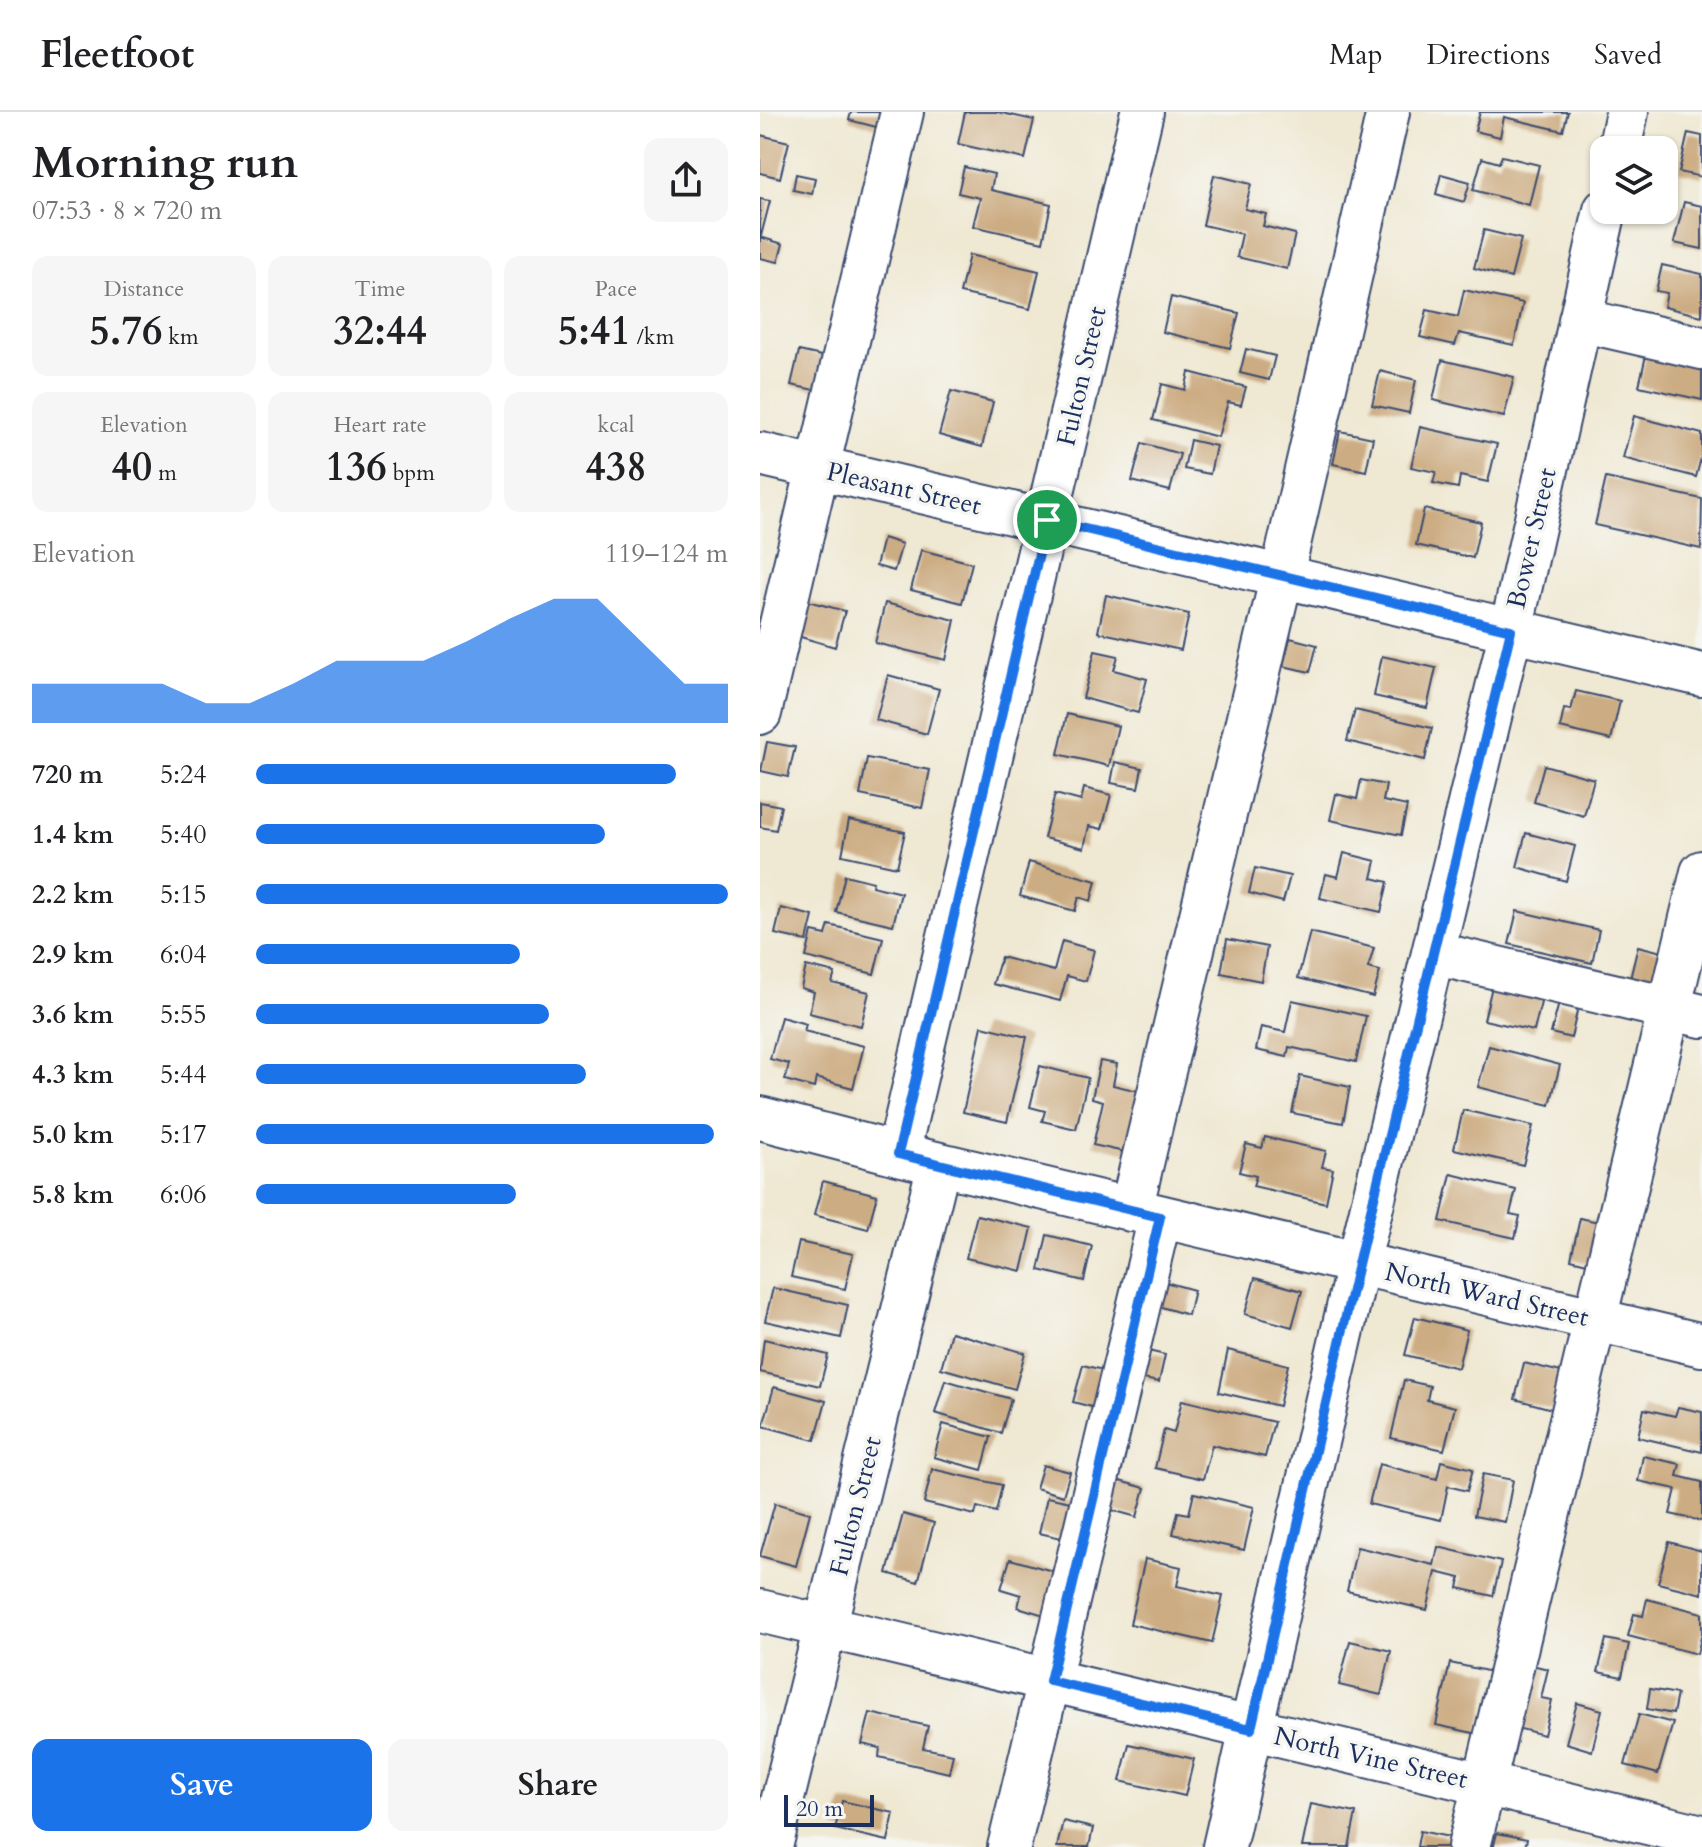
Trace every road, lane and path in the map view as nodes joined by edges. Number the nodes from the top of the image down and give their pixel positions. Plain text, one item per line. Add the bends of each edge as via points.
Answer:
1 (902, 112) edge
2 (1142, 112) edge
3 (1388, 112) edge
4 (1627, 112) edge
5 (1622, 136) edge
6 (1602, 224) edge
7 (1580, 320) junction
8 (1702, 348) edge
9 (760, 454) edge
10 (817, 468) junction
11 (1047, 520) junction
12 (1282, 575) junction
13 (1511, 630) junction
14 (1702, 675) edge
15 (760, 713) edge
16 (1702, 872) edge
17 (1433, 953) junction
18 (1686, 1012) edge
19 (760, 1118) edge
20 (898, 1154) junction
21 (939, 1164) junction
22 (1146, 1213) junction
23 (1358, 1264) junction
24 (1595, 1319) junction
25 (1702, 1345) edge
26 (760, 1611) edge
27 (825, 1627) junction
28 (1050, 1681) junction
29 (1251, 1729) junction
30 (1483, 1784) junction
31 (1700, 1836) edge
32 (771, 1847) edge
33 (1009, 1847) edge
34 (1224, 1847) edge
35 (1469, 1847) edge

1 - 10 street
2 - 11 street, Fulton Street
3 - 12 street
4 - 5 street
6 - 7 street, Bower Street
7 - 8 street
7 - 13 street, Bower Street
9 - 10 street, Pleasant Street
10 - 11 street, Pleasant Street
10 - 15 street
11 - 12 street, Pleasant Street
11 - 20 street, Fulton Street
12 - 13 street, Pleasant Street
12 - 22 street
13 - 14 street, Pleasant Street
13 - 17 street, Bower Street
16 - 18 street
17 - 18 street
17 - 23 street, Bower Street
18 - 24 street
19 - 20 street, North Ward Street
20 - 21 street, North Ward Street
21 - 22 street, North Ward Street
21 - 27 street, Fulton Street
22 - 23 street, North Ward Street
22 - 28 street
23 - 24 street, North Ward Street
23 - 29 street, Bower Street
24 - 25 street, North Ward Street
24 - 30 street
26 - 27 street, North Vine Street
27 - 28 street, North Vine Street
27 - 32 street, Fulton Street
28 - 29 street, North Vine Street
28 - 33 street
29 - 30 street, North Vine Street
29 - 34 street, Bower Street
30 - 31 street, North Vine Street
30 - 35 street

